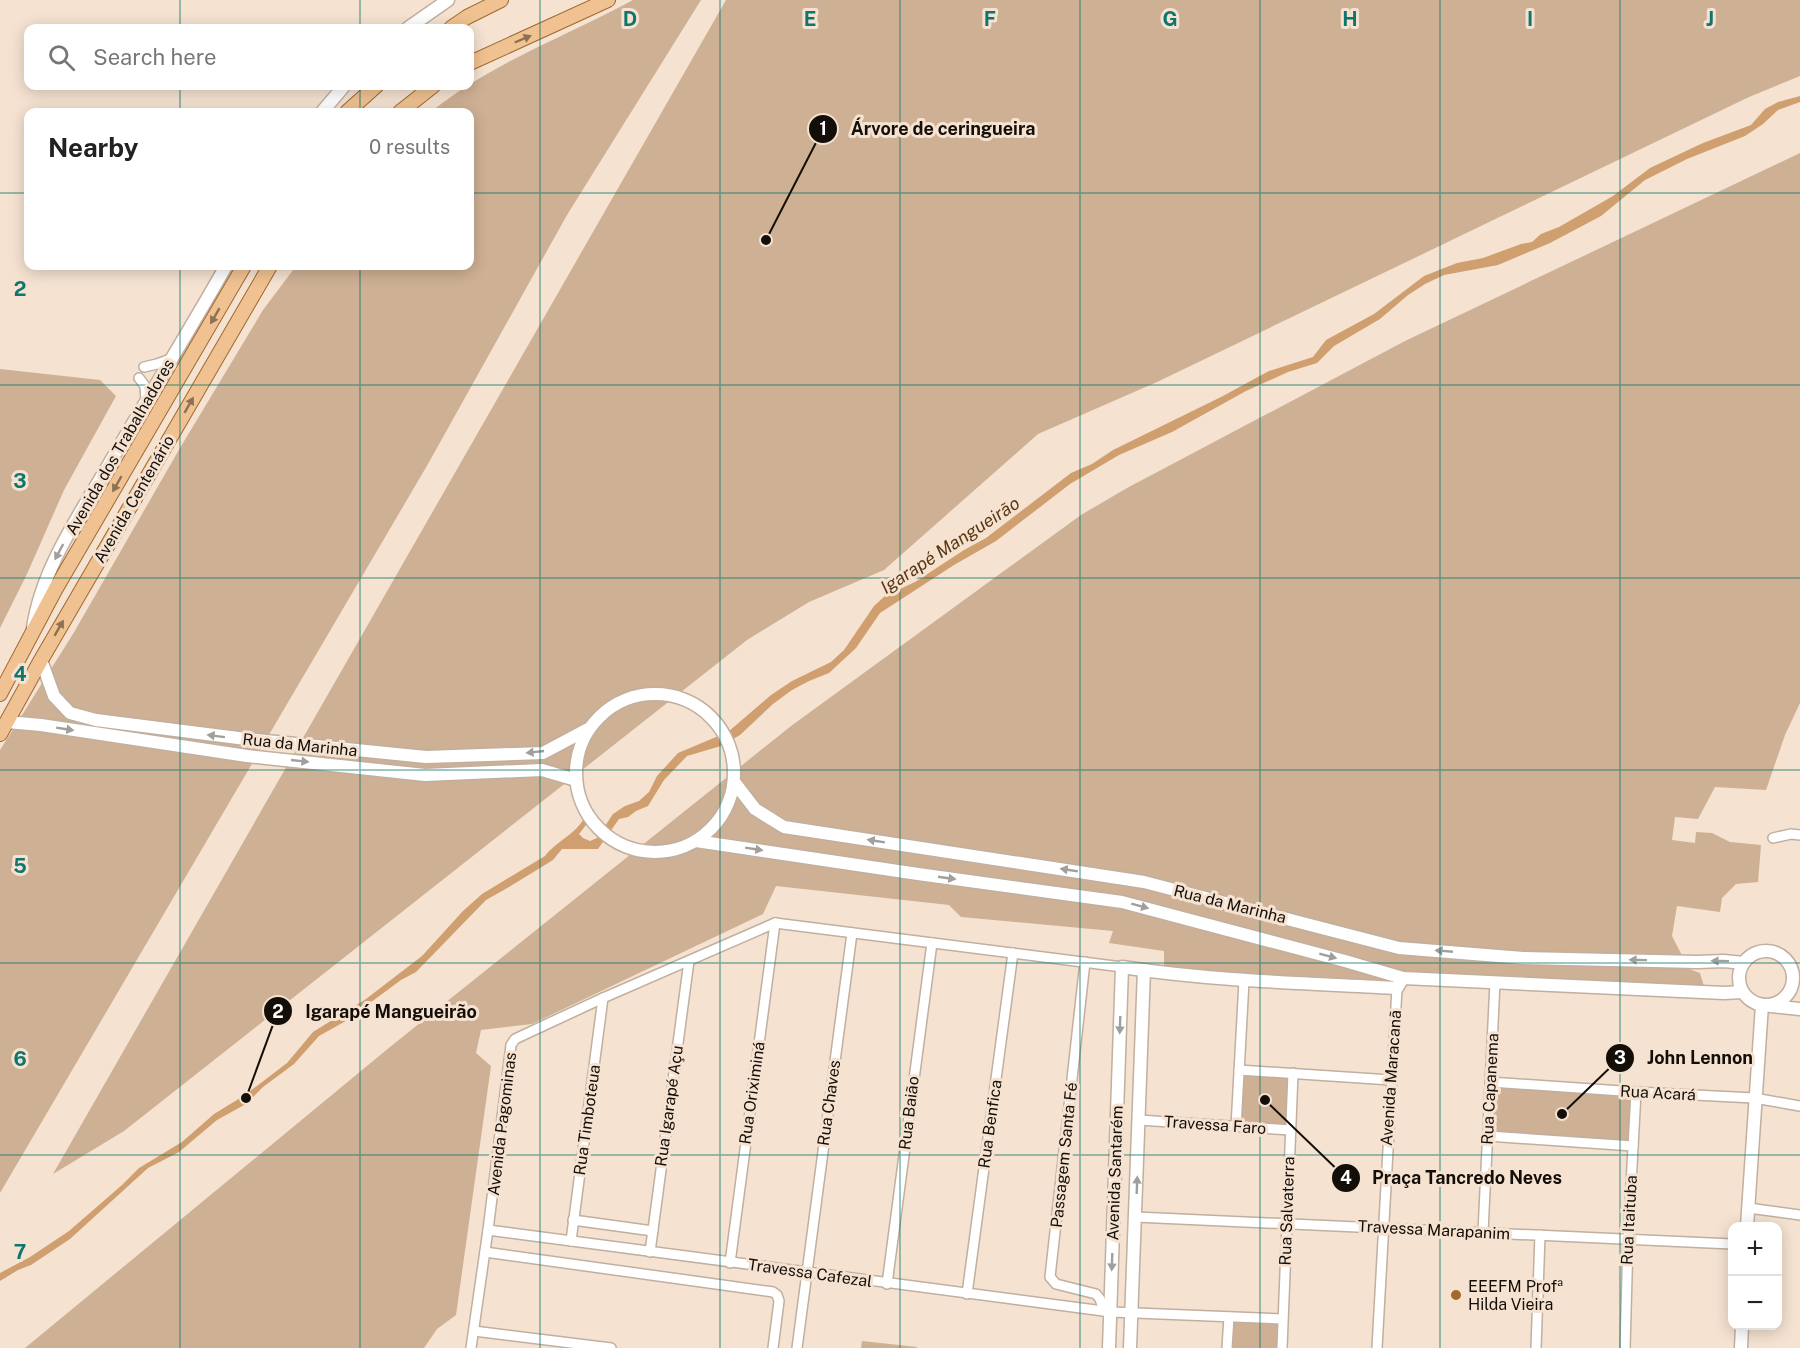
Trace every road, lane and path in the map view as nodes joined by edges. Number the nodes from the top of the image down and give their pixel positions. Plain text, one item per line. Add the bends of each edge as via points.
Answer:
1 (448, 0) edge
2 (501, 0) edge
3 (602, 0) edge
4 (608, 0) edge
5 (587, 11) junction
6 (414, 24) edge
7 (457, 24) edge
8 (474, 61) edge
9 (341, 90) edge
10 (372, 90) edge
11 (428, 90) edge
12 (325, 108) edge
13 (351, 108) edge
14 (405, 108) edge
15 (224, 270) edge
16 (242, 270) edge
17 (268, 270) edge
18 (171, 358) junction
19 (144, 366) dead end
20 (139, 378) dead end
21 (146, 400) junction
22 (31, 636) junction
23 (41, 660) junction
24 (0, 694) edge
25 (4, 728) edge
26 (588, 729) junction
27 (576, 780) junction
28 (735, 783) junction
29 (1800, 836) edge
30 (1773, 838) dead end
31 (696, 841) junction
32 (775, 923) junction
33 (852, 933) junction
34 (932, 943) junction
35 (1012, 953) junction
36 (1785, 959) junction
37 (688, 961) junction
38 (1085, 962) junction
39 (1743, 963) junction
40 (1800, 966) edge
41 (1122, 967) junction
42 (1144, 970) junction
43 (1244, 981) junction
44 (1495, 982) junction
45 (1400, 983) junction
46 (1742, 992) junction
47 (603, 998) junction
48 (1121, 999) junction
49 (1143, 1002) junction
50 (1762, 1005) junction
51 (1800, 1009) edge
52 (1239, 1070) junction
53 (1293, 1073) junction
54 (1391, 1080) junction
55 (1490, 1082) junction
56 (1636, 1092) junction
57 (1754, 1098) junction
58 (1800, 1106) edge
59 (1139, 1120) junction
60 (1236, 1127) junction
61 (1291, 1130) junction
62 (1488, 1136) junction
63 (1633, 1146) junction
64 (1748, 1208) junction
65 (1800, 1215) edge
66 (1136, 1216) junction
67 (573, 1220) junction
68 (1747, 1222) edge
69 (1287, 1223) junction
70 (1383, 1228) junction
71 (489, 1230) junction
72 (653, 1231) junction
73 (1483, 1232) junction
74 (1540, 1235) junction
75 (1628, 1240) junction
76 (571, 1241) junction
77 (1728, 1244) edge
78 (485, 1252) junction
79 (650, 1252) junction
80 (730, 1263) junction
81 (806, 1273) junction
82 (887, 1284) junction
83 (967, 1294) junction
84 (1108, 1312) junction
85 (1132, 1313) junction
86 (1229, 1317) junction
87 (1282, 1319) junction
88 (474, 1330) junction
89 (1742, 1330) edge
90 (471, 1348) edge
91 (611, 1348) edge
92 (773, 1348) edge
93 (797, 1348) edge
94 (1109, 1348) edge
95 (1130, 1348) edge
96 (1227, 1348) edge
97 (1282, 1348) edge
98 (1377, 1348) edge
99 (1536, 1348) edge
100 (1625, 1348) edge
101 (1741, 1348) edge

1 - 6 main road
2 - 7 main road
3 - 5 main road
4 - 5 main road
8 -> 5 main road
9 - 12 main road
10 - 13 main road
11 - 14 main road
15 - 18 main road, Avenida dos Trabalhadores
16 -> 22 main road, Avenida Centenário
23 -> 17 main road, Avenida Centenário
18 - 19 street
18 - 21 main road, Avenida dos Trabalhadores
20 - 21 street via 145,386
21 -> 22 main road, Avenida dos Trabalhadores via 54,563 35,612
22 - 24 main road, Avenida Centenário
23 - 25 main road, Avenida Centenário
26 -> 23 main road, Rua da Marinha via 543,753 426,757 107,722 70,713 54,696
25 -> 27 main road, Rua da Marinha via 41,725 248,756 425,775 542,770
26 - 27 main road via 580,745
26 - 28 main road via 614,705 630,697 668,694 698,705 724,732 735,766
27 - 31 main road via 587,814 611,839 645,852 663,852
28 - 31 main road via 722,816
39 -> 28 main road, Rua da Marinha via 1523,958 1399,948 1144,882 784,827 755,809
29 - 30 street
31 -> 45 main road, Rua da Marinha via 1122,902 1345,961
32 - 33 street, Rua da Marinha
32 - 37 street, Avenida Pagominas
32 - 80 street, Rua Oriximiná
33 - 34 street, Rua da Marinha
33 - 81 street, Rua Chaves
34 - 35 street, Rua da Marinha
34 - 82 street, Rua Baião
35 - 38 street, Rua da Marinha
35 - 83 street, Rua Benfica
36 - 39 main road via 1763,951
36 - 40 main road
36 - 50 main road via 1791,970 1791,987 1780,1001
37 - 47 street, Avenida Pagominas
37 - 72 street, Rua Igarapé Açu
38 - 41 street, Rua da Marinha
38 - 84 street, Passagem Santa Fé via 1050,1277 1056,1284 1096,1294
39 - 46 main road via 1738,980
41 - 42 main road, Rua da Marinha
41 - 48 main road, Avenida Santarém
42 - 43 main road, Rua da Marinha
42 - 49 main road, Avenida Santarém
43 - 45 main road, Rua da Marinha
43 - 52 street
44 - 45 main road, Rua da Marinha
44 - 46 main road, Rua da Marinha
44 - 55 street, Rua Capanema
45 - 54 street, Avenida Maracanã
46 - 50 main road
47 - 67 street, Rua Timboteua
47 - 71 street, Avenida Pagominas via 521,1035 511,1045
48 - 49 main road via 1129,996
48 -> 84 main road, Avenida Santarém
49 - 59 main road, Avenida Santarém
50 - 51 main road
50 - 57 main road
52 - 53 street
52 - 60 street
53 - 54 street
53 - 61 street, Rua Salvaterra
54 - 70 street, Avenida Maracanã
55 - 56 street, Rua Acará
55 - 62 street, Rua Capanema
56 - 57 street, Rua Acará
56 - 63 street, Rua Itaituba
57 - 58 street, Rua Acará
57 - 64 main road
59 - 60 street, Travessa Faro
66 -> 59 main road, Avenida Santarém
60 - 61 street, Travessa Faro
61 - 69 street, Rua Salvaterra
62 - 63 street
62 - 73 street, Rua Capanema
63 - 75 street, Rua Itaituba
64 - 65 street
64 - 68 main road
66 - 69 street, Travessa Marapanim
66 - 85 main road, Avenida Santarém
67 - 72 street
67 - 76 street, Rua Timboteua
69 - 70 street, Travessa Marapanim
69 - 87 street, Rua Salvaterra
70 - 73 street, Travessa Marapanim
70 - 98 street, Avenida Maracanã
71 - 76 street, Travessa Cafezal
71 - 78 street, Avenida Pagominas
72 - 79 street, Rua Igarapé Açu
73 - 74 street, Travessa Marapanim
74 - 75 street, Travessa Marapanim
74 - 99 street
75 - 77 street, Travessa Marapanim
75 - 100 street, Rua Itaituba
76 - 79 street, Travessa Cafezal
78 - 88 street, Avenida Pagominas
78 - 92 street, Travessa Cafezal via 773,1292 779,1301
79 - 80 street, Travessa Cafezal
80 - 81 street, Travessa Cafezal
81 - 82 street, Travessa Cafezal
81 - 93 street, Rua Chaves
82 - 83 street, Travessa Cafezal
83 - 84 street, Travessa Cafezal
84 - 85 street, Travessa Cafezal
84 - 94 main road, Avenida Santarém
85 - 86 street, Travessa Cafezal
85 - 95 main road, Avenida Santarém
86 - 87 street, Travessa Cafezal
86 - 96 street
87 - 97 street, Rua Salvaterra
88 - 90 street, Avenida Pagominas
88 - 91 street
89 - 101 main road

